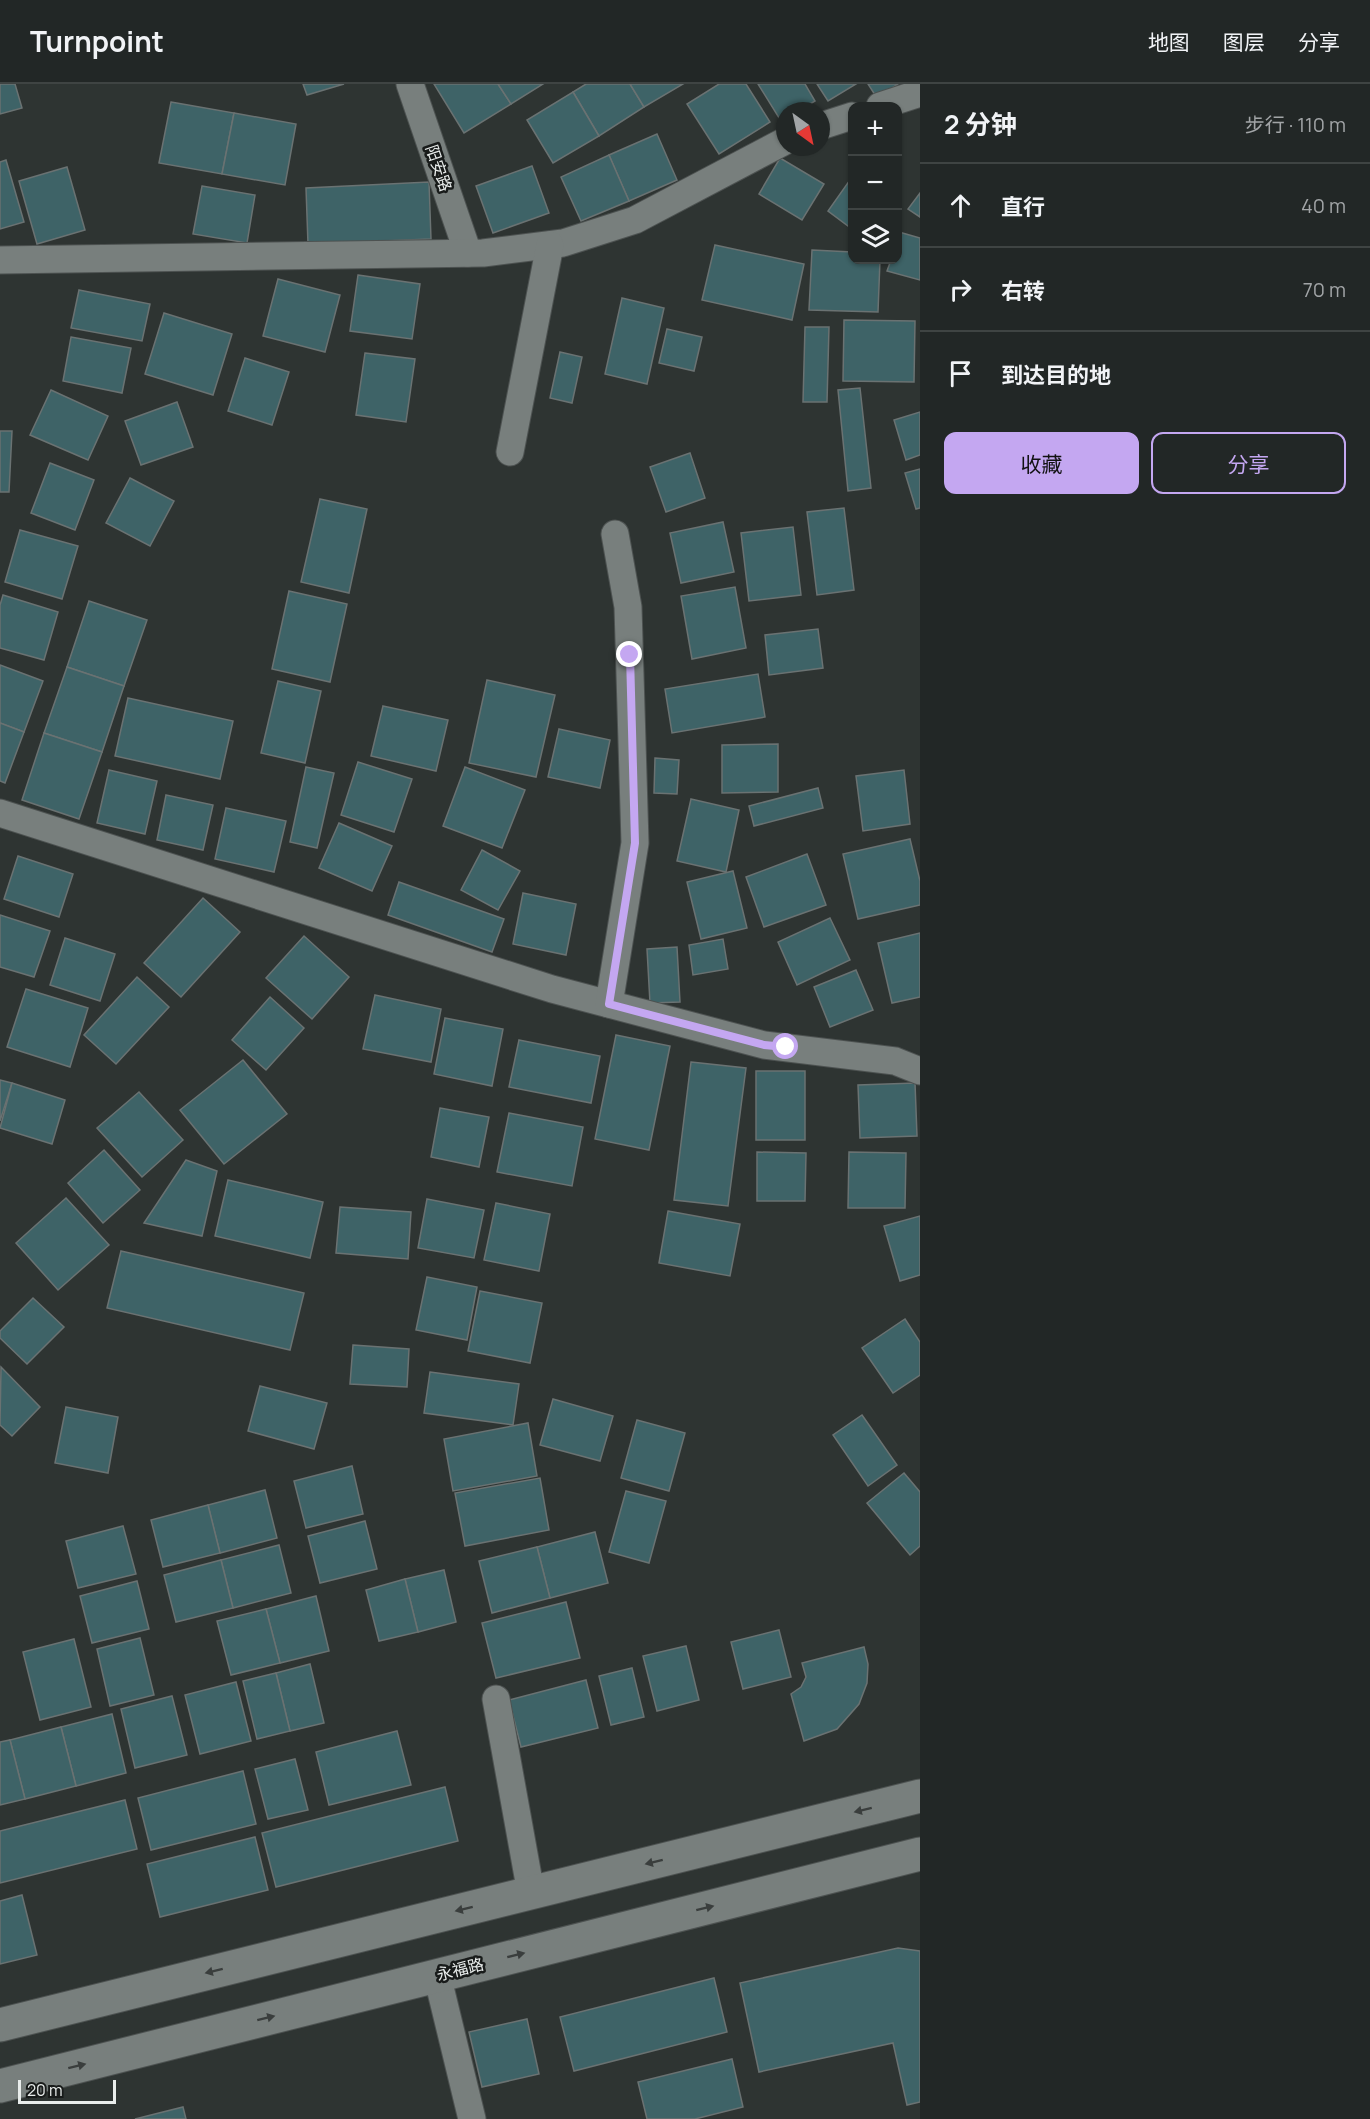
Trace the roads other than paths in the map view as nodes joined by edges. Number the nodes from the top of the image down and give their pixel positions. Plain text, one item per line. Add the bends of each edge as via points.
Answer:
1 (410, 84) edge
2 (920, 93) edge
3 (892, 102) edge
4 (848, 117) edge
5 (830, 123) edge
6 (776, 146) edge
7 (550, 245) junction
8 (468, 253) junction
9 (0, 260) edge
10 (510, 452) dead end
11 (615, 534) dead end
12 (0, 813) edge
13 (609, 1004) junction
14 (920, 1071) edge
15 (496, 1699) dead end
16 (920, 1796) edge
17 (920, 1854) edge
18 (531, 1893) junction
19 (436, 1975) junction
20 (0, 2025) edge
21 (0, 2086) edge
22 (472, 2119) edge

1 - 8 street, 阳安路
2 - 3 street
4 - 5 street
6 - 7 street via 635,220
7 - 8 street
7 - 10 street
8 - 9 street
11 - 13 street via 628,607 635,843
12 - 13 street
13 - 14 street via 764,1045 895,1061
15 - 18 street
16 -> 18 street
19 -> 17 street, 永福路
18 -> 20 street
21 -> 19 street, 永福路
19 - 22 street

